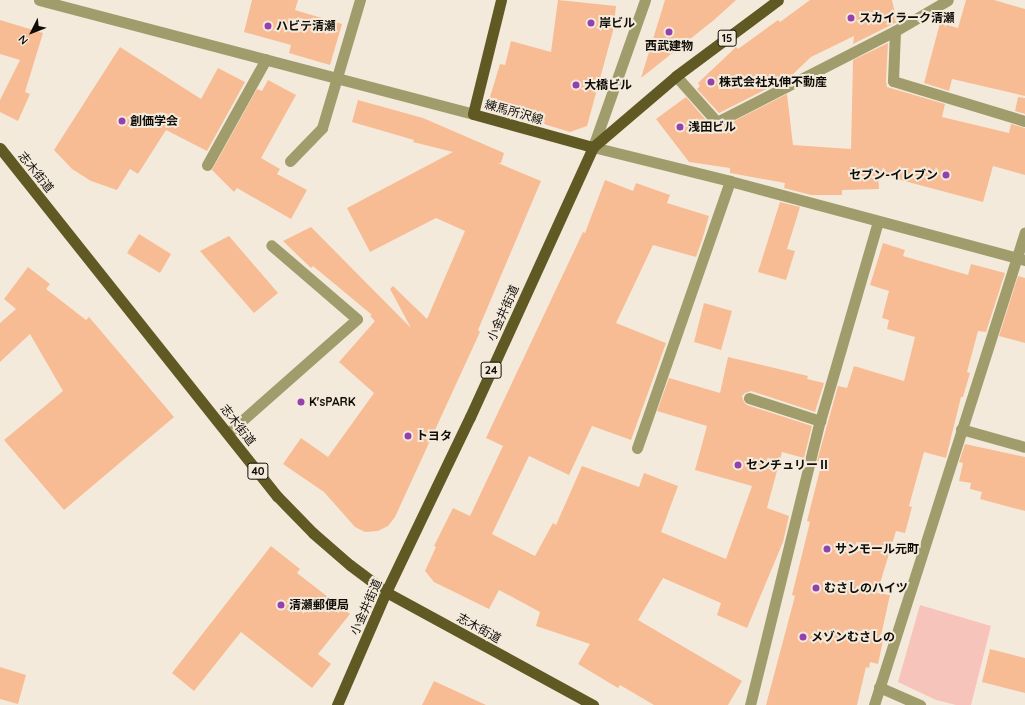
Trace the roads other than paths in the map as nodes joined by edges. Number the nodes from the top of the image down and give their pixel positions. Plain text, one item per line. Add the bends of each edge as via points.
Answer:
1 (39, 0) edge
2 (360, 0) edge
3 (501, 0) edge
4 (645, 0) edge
5 (778, 0) edge
6 (948, 0) edge
7 (895, 31) junction
8 (266, 59) junction
9 (676, 76) junction
10 (336, 78) junction
11 (473, 114) junction
12 (1025, 121) edge
13 (593, 146) junction
14 (0, 148) edge
15 (290, 161) dead end
16 (207, 165) dead end
17 (730, 181) junction
18 (878, 222) junction
19 (1025, 233) edge
20 (271, 245) dead end
21 (1021, 259) edge
22 (749, 398) dead end
23 (820, 421) junction
24 (961, 429) junction
25 (228, 434) junction
26 (1025, 447) edge
27 (637, 448) dead end
28 (386, 592) junction
29 (879, 687) junction
30 (337, 705) edge
31 (593, 705) edge
32 (750, 705) edge
33 (874, 705) edge
34 (920, 705) edge

1 - 8 street
2 - 10 street
3 - 11 main road, 練馬所沢線
4 - 13 street
5 - 9 main road, 小金井街道 / 15
6 - 7 street
7 - 9 street via 717,122
7 - 12 street via 893,81
8 - 10 street
8 - 16 street
9 - 13 main road, 小金井街道 / 15
10 - 11 street
10 - 15 street via 322,128
11 - 13 main road, 練馬所沢線
13 - 17 street
13 - 28 main road, 小金井街道 / 24 via 470,417
14 - 25 main road, 志木街道 / 40
17 - 18 street
17 - 27 street
18 - 21 street
18 - 23 street
19 - 21 street
20 - 25 street via 356,319
21 - 24 street
22 - 23 street
23 - 32 street
24 - 26 street
24 - 29 street
25 - 28 main road, 志木街道 / 40 via 277,496 313,533
28 - 30 main road, 小金井街道 / 24
28 - 31 main road, 志木街道 / 40
29 - 33 street
29 - 34 street

